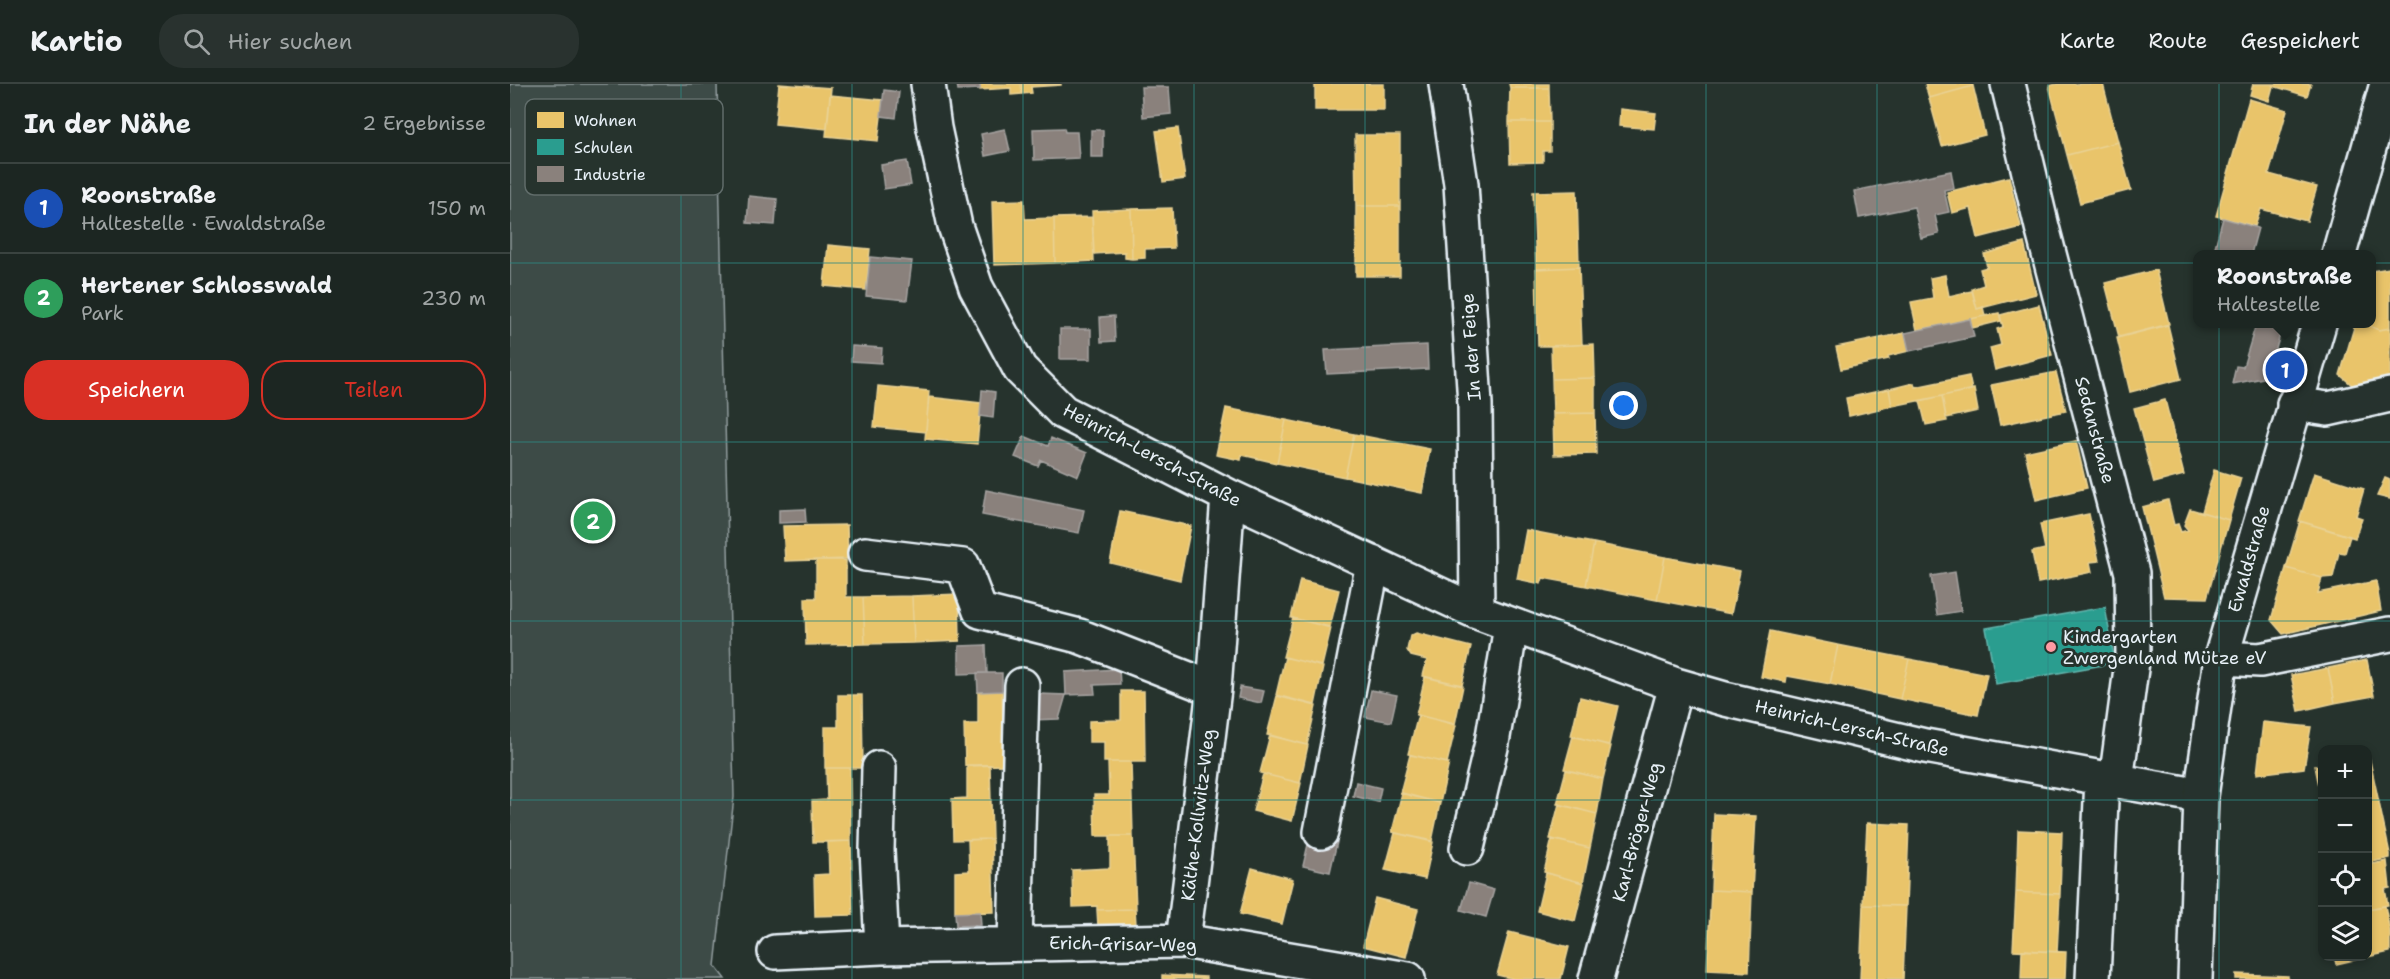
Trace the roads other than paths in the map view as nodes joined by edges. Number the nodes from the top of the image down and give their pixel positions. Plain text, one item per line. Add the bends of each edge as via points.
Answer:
1 (928, 84) edge
2 (1446, 84) edge
3 (2008, 84) edge
4 (2388, 84) edge
5 (2340, 250) edge
6 (2318, 328) edge
7 (2390, 395) edge
8 (2294, 404) junction
9 (1228, 496) junction
10 (865, 554) dead end
11 (1373, 563) junction
12 (1477, 612) junction
13 (1511, 626) junction
14 (2390, 634) edge
15 (2221, 658) junction
16 (1022, 685) dead end
17 (1676, 685) junction
18 (1214, 689) junction
19 (879, 768) dead end
20 (2109, 780) junction
21 (2201, 796) junction
22 (1321, 832) dead end
23 (1467, 848) dead end
24 (1183, 941) junction
25 (1015, 943) junction
26 (882, 947) junction
27 (775, 952) dead end
28 (1408, 979) edge
29 (1596, 979) edge
30 (2093, 979) edge
31 (2195, 979) edge

1 - 9 street, Heinrich-Lersch-Straße via 956,226 976,286 1020,369 1063,412
2 - 12 street, In der Feige via 1461,184 1475,393
3 - 20 street, Sedanstraße via 2132,573 2133,654
4 - 5 street
6 - 8 street, Ewaldstraße
7 - 8 street via 2328,409
8 - 15 street, Ewaldstraße
9 - 11 street, Heinrich-Lersch-Straße
9 - 18 street, Käthe-Kollwitz-Weg
10 - 18 street via 963,566 980,611 1079,636
11 - 12 street, Heinrich-Lersch-Straße
11 - 22 street
12 - 13 street, Heinrich-Lersch-Straße
13 - 17 street, Heinrich-Lersch-Straße
13 - 23 street via 1492,743
14 - 15 street via 2260,660
15 - 21 street, Ewaldstraße
16 - 25 street
17 - 20 street, Heinrich-Lersch-Straße via 1925,746
17 - 29 street, Karl-Bröger-Weg
18 - 24 street, Käthe-Kollwitz-Weg
19 - 26 street via 877,850
20 - 21 street, Heinrich-Lersch-Straße
20 - 30 street
21 - 31 street, Ewaldstraße
24 - 25 street, Erich-Grisar-Weg
24 - 28 street, Erich-Grisar-Weg
25 - 26 street, Erich-Grisar-Weg
26 - 27 street, Erich-Grisar-Weg

